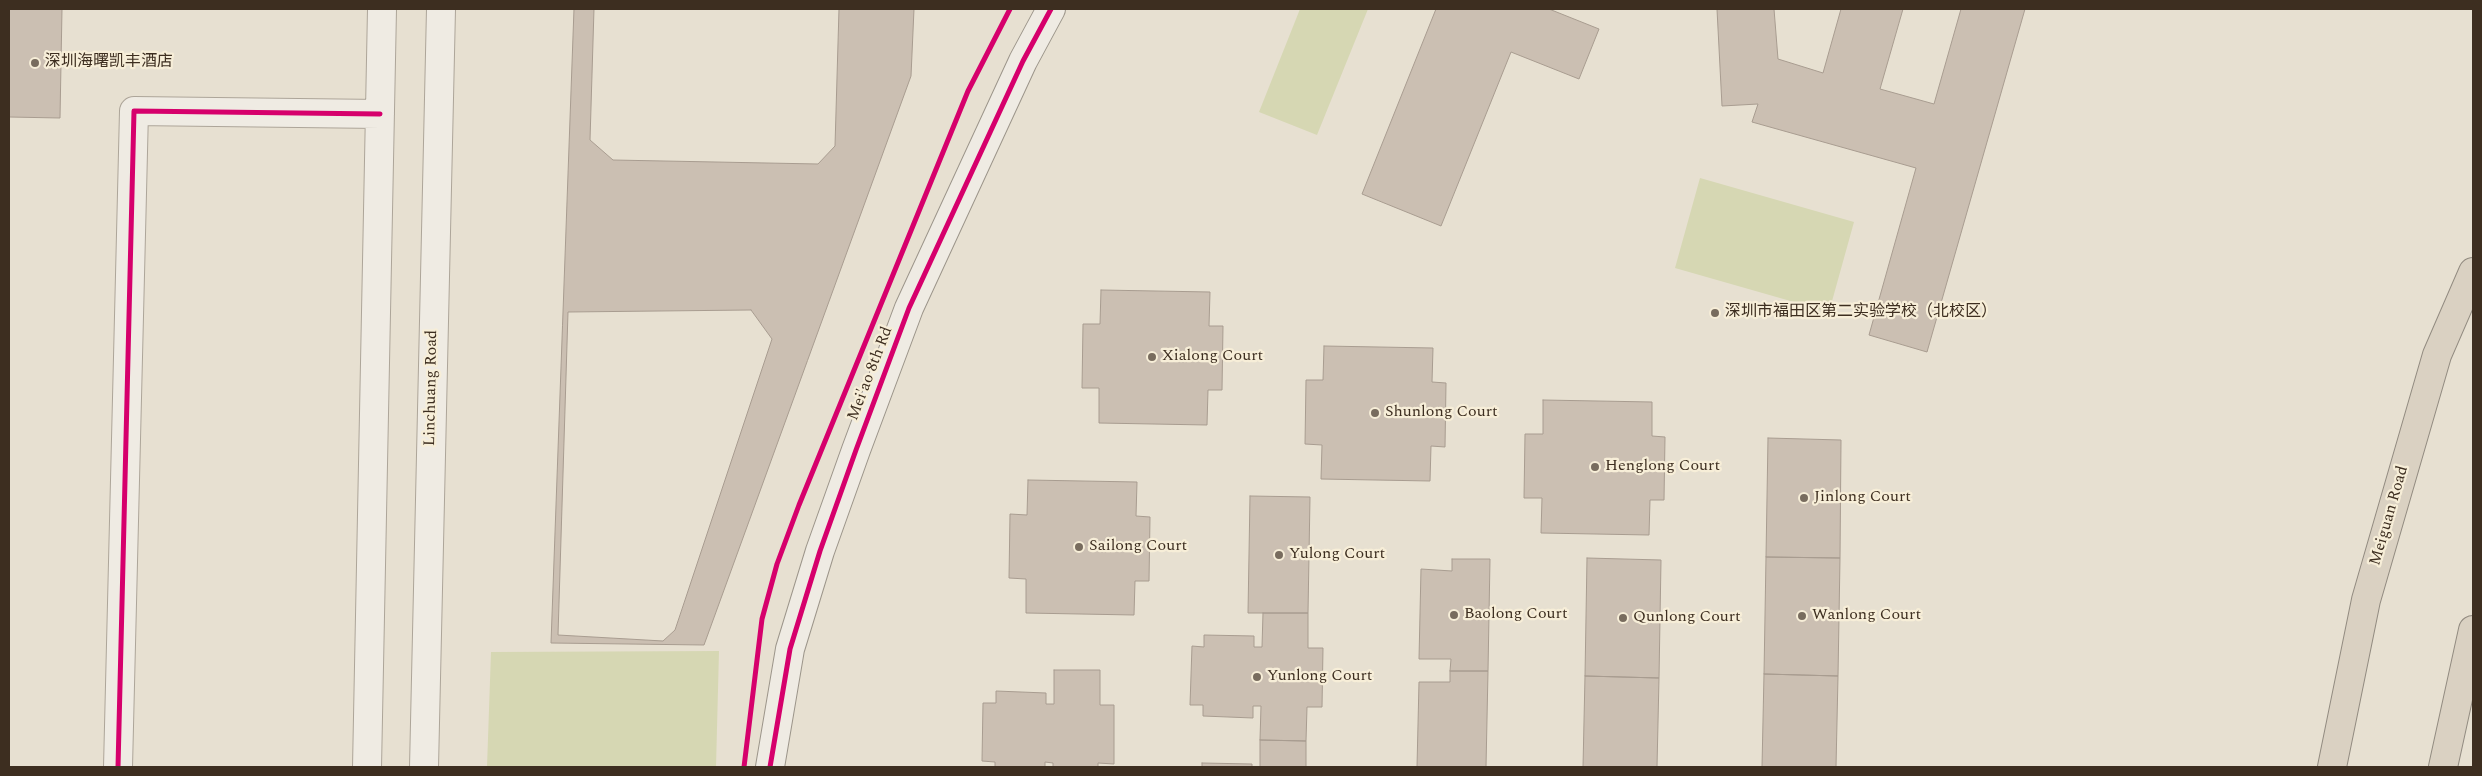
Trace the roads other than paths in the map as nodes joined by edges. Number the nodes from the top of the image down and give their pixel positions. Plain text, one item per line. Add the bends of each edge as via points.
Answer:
1 (382, 9) edge
2 (441, 9) edge
3 (1051, 9) edge
4 (380, 114) junction
5 (2473, 272) edge
6 (2473, 630) edge
7 (2451, 729) junction
8 (118, 767) edge
9 (367, 767) edge
10 (424, 767) edge
11 (770, 767) edge
12 (2332, 767) edge
13 (2443, 767) edge
14 (2447, 767) edge

1 - 4 street
2 - 10 street, Linchuang Road
3 - 11 street, Mei'ao 8th Rd via 1023,61 909,308 859,441 790,649
4 - 8 street via 134,111
4 - 9 street
5 - 12 highway, Meiguan Road via 2437,355 2366,600
6 - 7 highway
7 - 13 highway
7 - 14 highway

